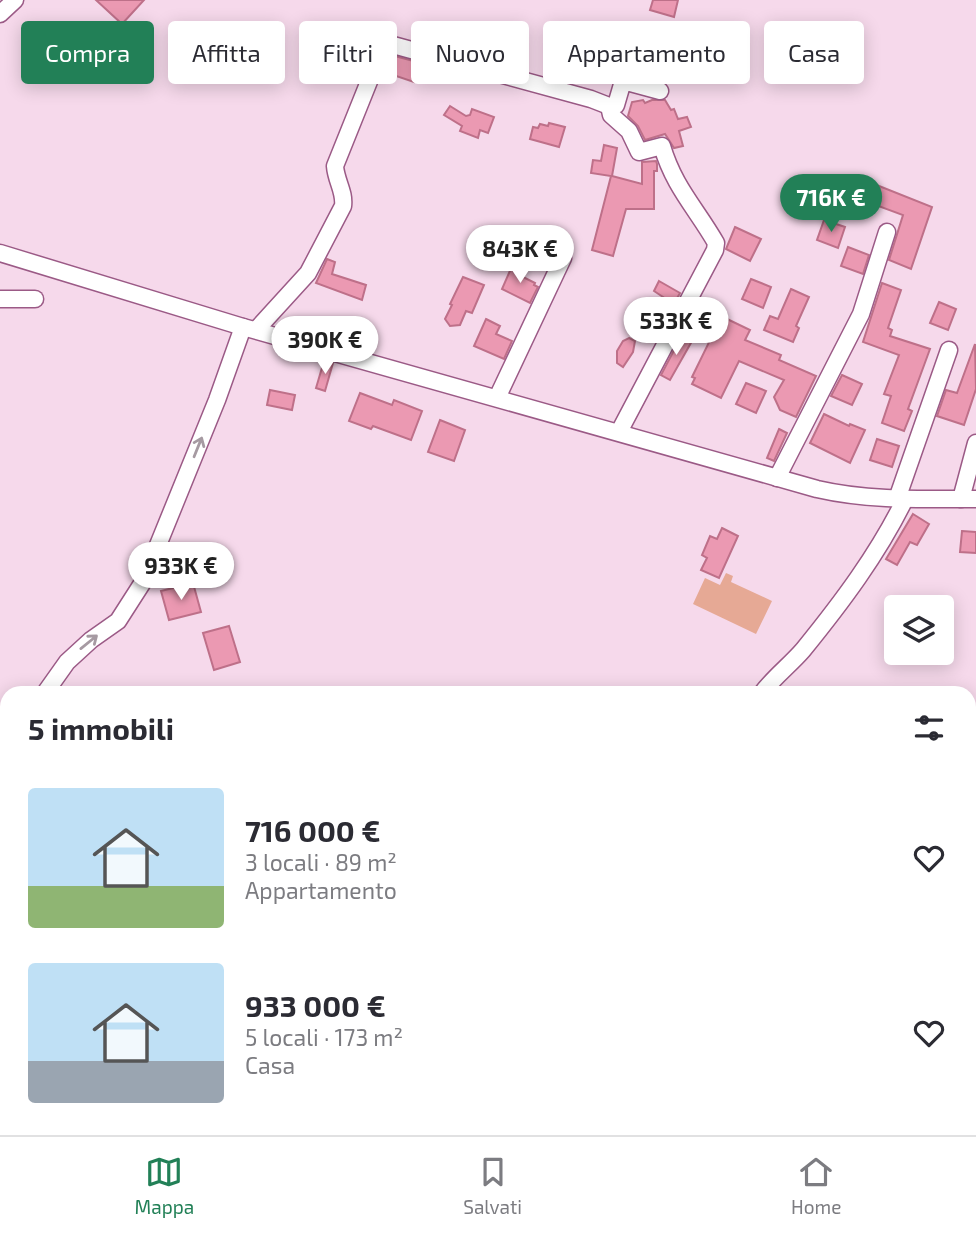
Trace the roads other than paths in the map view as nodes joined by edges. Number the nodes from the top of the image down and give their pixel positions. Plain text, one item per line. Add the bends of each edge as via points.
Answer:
1 (15, 0) edge
2 (0, 14) edge
3 (622, 84) edge
4 (631, 84) edge
5 (660, 91) dead end
6 (609, 106) junction
7 (887, 232) dead end
8 (0, 253) edge
9 (563, 258) dead end
10 (0, 299) edge
11 (35, 299) dead end
12 (249, 328) junction
13 (659, 341) dead end
14 (949, 350) dead end
15 (497, 398) junction
16 (615, 431) junction
17 (976, 443) edge
18 (777, 478) junction
19 (901, 499) junction
20 (969, 499) edge
21 (50, 686) edge
22 (767, 686) edge

1 - 2 street
3 - 6 street via 616,104
4 - 5 street
6 - 12 street via 386,45 335,166 344,206 308,273
6 - 16 street via 639,152 662,146 677,185 716,243
7 - 18 street via 861,314
8 - 12 street
9 - 15 street
10 - 11 street
12 - 15 street
21 -> 12 street via 67,662 118,621 143,582
13 - 16 street
14 - 19 street
15 - 16 street
16 - 18 street
17 - 20 street
18 - 19 street via 847,495
19 - 20 street
19 - 22 street via 858,580 801,652

